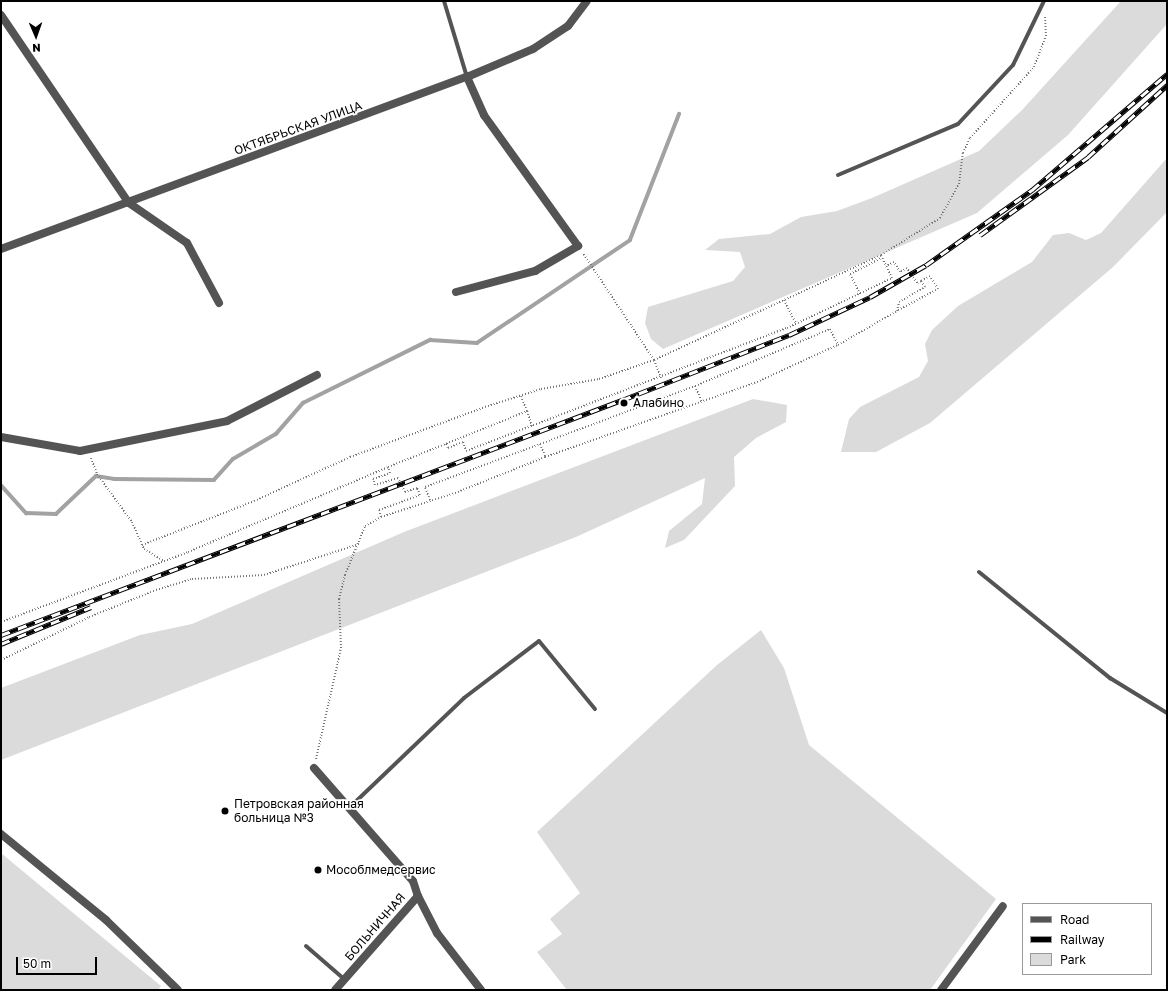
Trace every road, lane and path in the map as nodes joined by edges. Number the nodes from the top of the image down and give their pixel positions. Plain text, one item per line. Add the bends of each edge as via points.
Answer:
1 (444, 1) edge
2 (587, 1) edge
3 (1045, 3) edge
4 (1, 16) edge
5 (467, 77) junction
6 (838, 174) dead end
7 (129, 202) junction
8 (1, 249) edge
9 (881, 255) junction
10 (586, 258) dead end
11 (882, 258) junction
12 (886, 266) junction
13 (921, 281) junction
14 (456, 292) dead end
15 (860, 294) junction
16 (784, 300) junction
17 (219, 303) dead end
18 (897, 311) junction
19 (796, 324) junction
20 (838, 345) junction
21 (654, 360) junction
22 (317, 375) dead end
23 (661, 378) junction
24 (695, 386) junction
25 (521, 396) junction
26 (702, 402) junction
27 (526, 411) junction
28 (532, 426) junction
29 (1, 437) edge
30 (446, 444) junction
31 (540, 444) junction
32 (80, 451) junction
33 (545, 457) junction
34 (388, 467) junction
35 (430, 500) junction
36 (381, 517) junction
37 (359, 544) junction
38 (142, 545) junction
39 (164, 561) junction
40 (979, 572) dead end
41 (1, 622) edge
42 (1, 660) edge
43 (595, 709) dead end
44 (1167, 713) edge
45 (314, 768) joint
46 (348, 808) junction
47 (1, 834) edge
48 (418, 896) junction
49 (1003, 906) dead end
50 (306, 946) dead end
51 (344, 979) junction
52 (178, 990) edge
53 (335, 990) edge
54 (481, 990) edge
55 (941, 990) edge

1 - 5 lane
2 - 5 street, ОКТЯБРЬСКАЯ УЛИЦА via 568,26 533,49
3 - 6 lane via 1013,65 958,124
3 - 9 path via 1046,36 1034,67 970,138 963,153 959,184 940,218
4 - 7 street
5 - 7 street, ОКТЯБРЬСКАЯ УЛИЦА
5 - 14 street via 484,115 578,246 535,271
7 - 8 street, ОКТЯБРЬСКАЯ УЛИЦА
7 - 17 street via 187,243
9 - 11 path
9 - 16 path
10 - 21 path via 601,276
11 - 12 path
11 - 15 path via 850,274
12 - 13 path via 894,262 900,272 907,268 917,283
12 - 15 path via 892,278
13 - 18 path via 925,287 899,302
13 - 18 path via 930,276 938,289
15 - 19 path
16 - 19 path
16 - 21 path
18 - 20 path
19 - 23 path
20 - 24 path via 830,329
20 - 26 path
21 - 23 path
21 - 25 path via 599,379
22 - 32 street via 227,421
23 - 28 path
24 - 26 path
24 - 31 path
25 - 27 path
25 - 38 path via 350,457 254,501
26 - 33 path
27 - 28 path
27 - 30 path
28 - 30 path via 466,451 463,442 448,448
29 - 32 street
30 - 34 path
31 - 33 path
31 - 35 path via 425,487
32 - 38 path via 92,459 97,474 128,516
33 - 35 path
34 - 36 path via 390,472 373,479 375,485 398,478 405,492 417,488 420,495 378,510
34 - 39 path via 363,480
35 - 36 path
36 - 37 path via 365,526
37 - 42 path via 264,576 192,580 156,590 89,617
37 - 45 path via 339,599 341,648
38 - 39 path
39 - 41 path
40 - 44 lane via 1110,678
43 - 46 lane via 539,641 464,698
45 - 46 street, БОЛЬНИЧНАЯ
46 - 48 street, БОЛЬНИЧНАЯ via 413,882
47 - 52 street via 106,920
48 - 51 street, БОЛЬНИЧНАЯ
48 - 54 street via 438,933
49 - 55 street
50 - 51 lane
51 - 53 street, БОЛЬНИЧНАЯ

